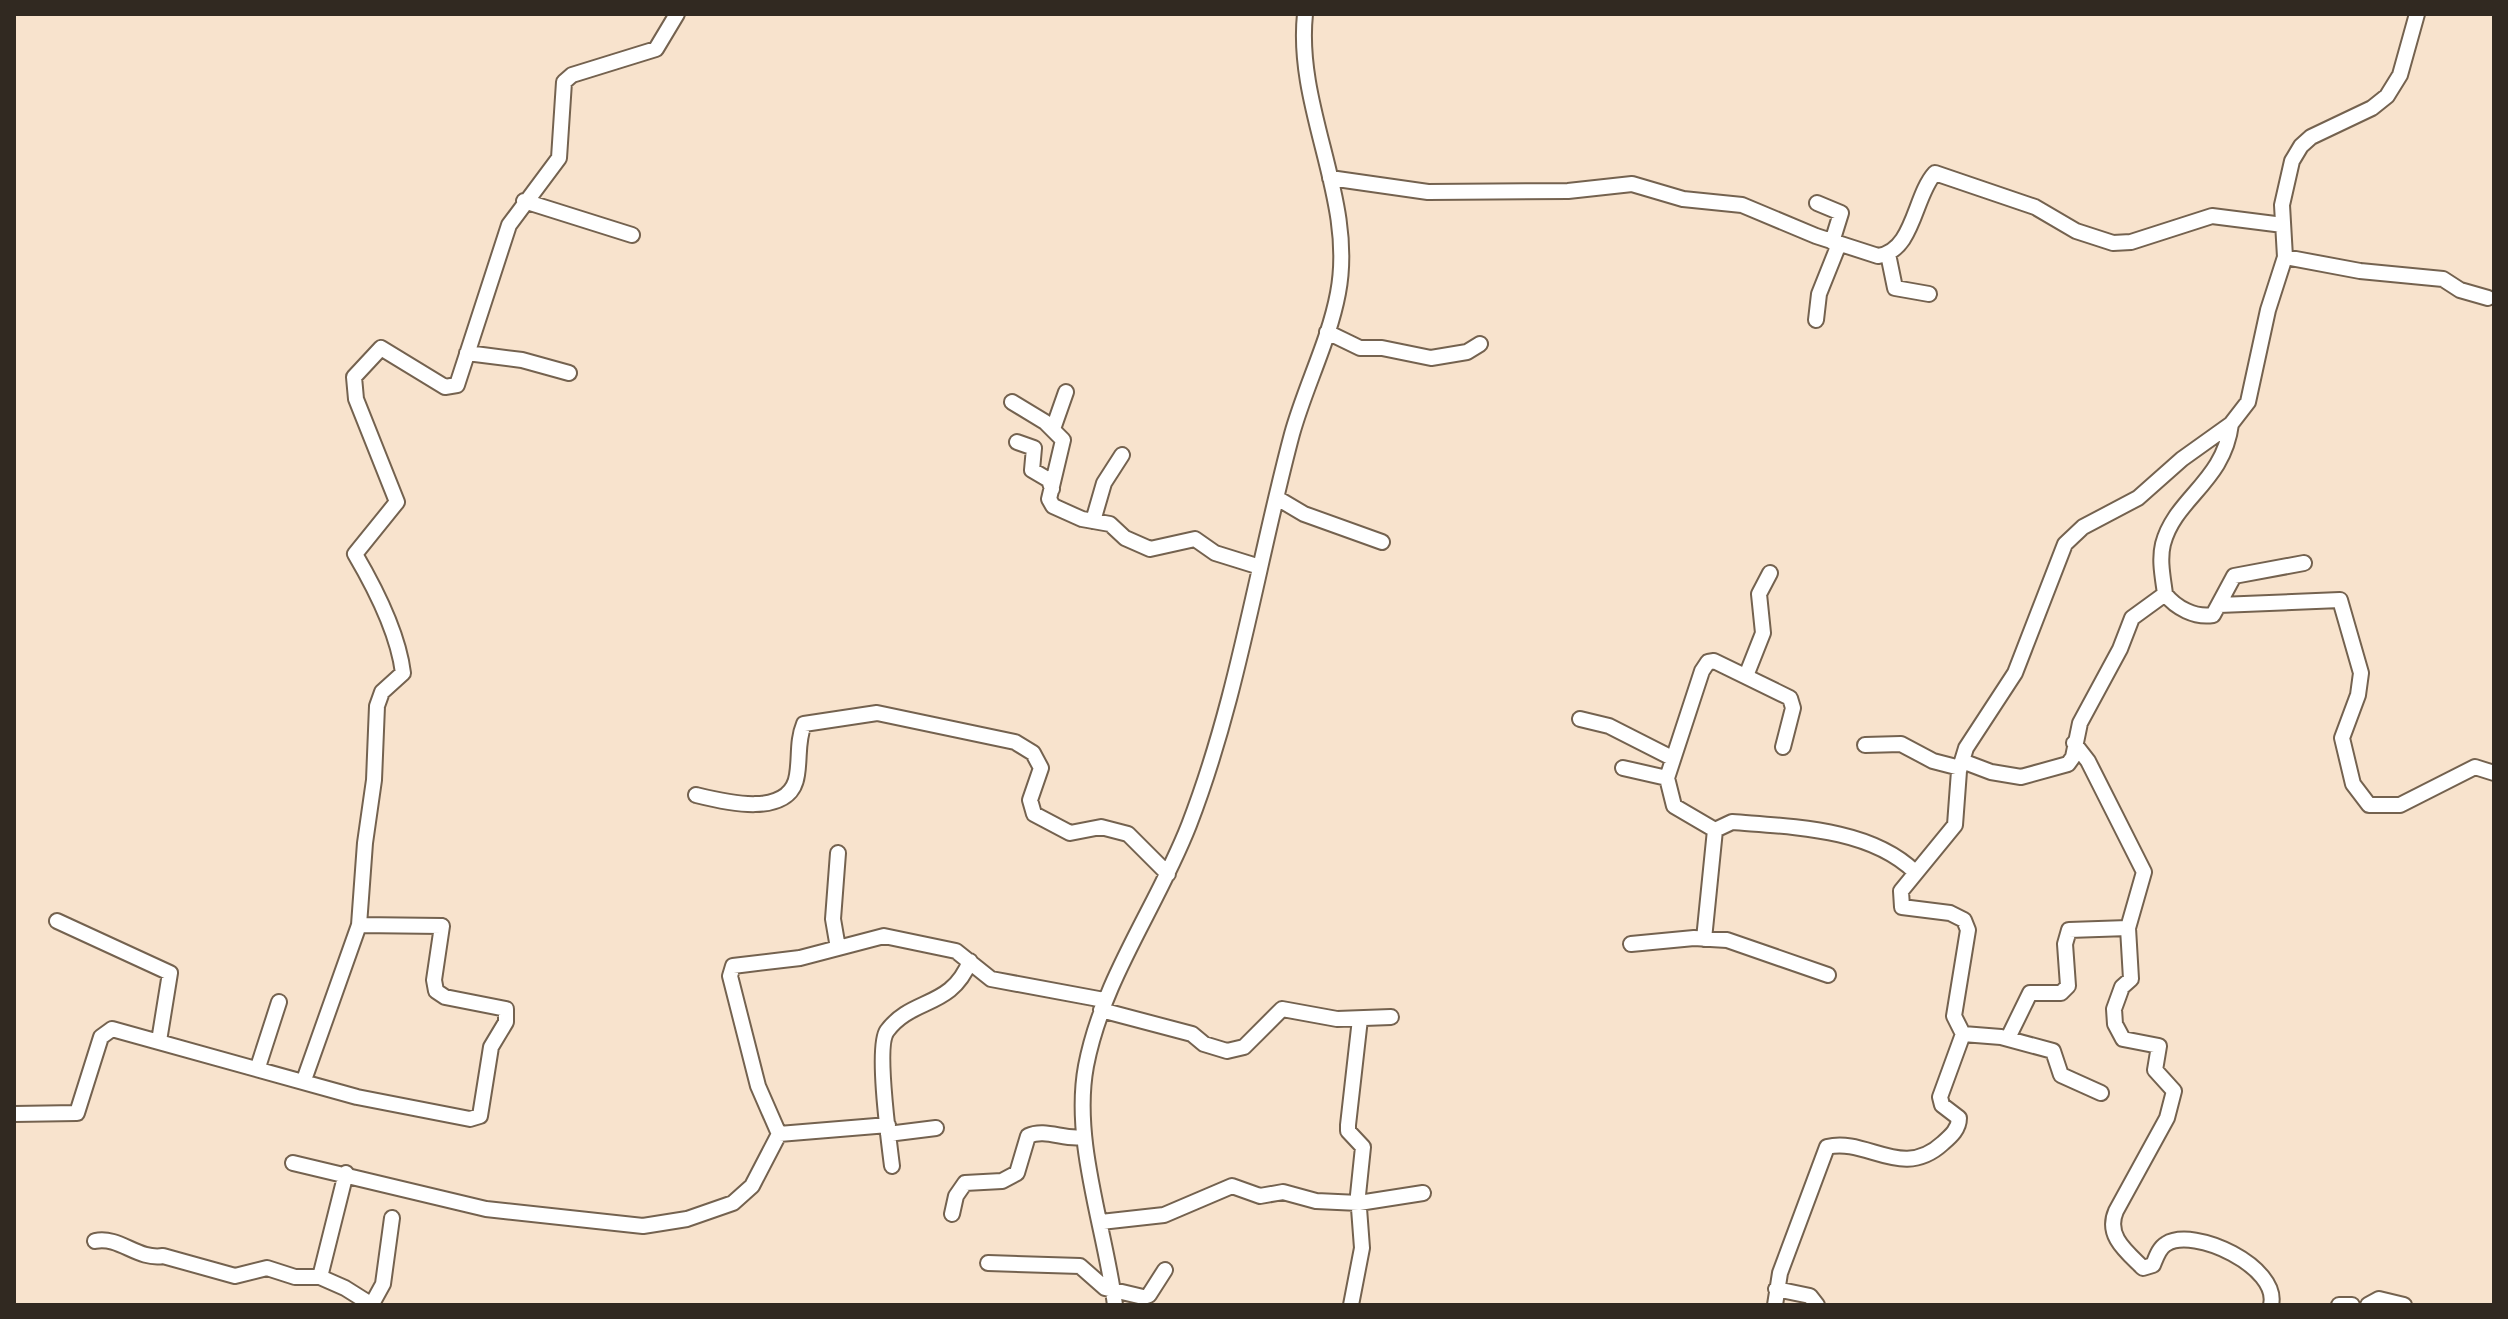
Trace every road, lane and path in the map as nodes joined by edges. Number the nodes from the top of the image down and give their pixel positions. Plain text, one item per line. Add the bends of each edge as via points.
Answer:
1 (677, 14) edge
2 (1305, 14) edge
3 (2417, 14) edge
4 (1330, 178) junction
5 (524, 201) junction
6 (1817, 203) dead end
7 (2283, 225) junction
8 (632, 235) dead end
9 (1836, 243) junction
10 (1888, 254) junction
11 (2285, 257) junction
12 (1929, 294) dead end
13 (2488, 298) dead end
14 (1816, 320) dead end
15 (1327, 332) junction
16 (1480, 344) dead end
17 (467, 353) junction
18 (569, 373) dead end
19 (1066, 392) dead end
20 (1012, 402) dead end
21 (2231, 424) junction
22 (1053, 429) junction
23 (1017, 442) dead end
24 (1122, 455) dead end
25 (1052, 489) junction
26 (1277, 498) junction
27 (1093, 521) junction
28 (1382, 542) dead end
29 (2304, 563) dead end
30 (1260, 567) junction
31 (1770, 573) dead end
32 (2165, 594) junction
33 (2219, 605) junction
34 (1746, 676) junction
35 (1580, 719) dead end
36 (2074, 743) junction
37 (1865, 745) dead end
38 (1783, 747) dead end
39 (1672, 758) junction
40 (1961, 764) junction
41 (1623, 768) dead end
42 (2494, 773) edge
43 (1667, 778) junction
44 (696, 795) dead end
45 (1715, 830) junction
46 (838, 853) dead end
47 (1915, 872) junction
48 (1168, 874) junction
49 (57, 921) dead end
50 (359, 925) junction
51 (2128, 928) junction
52 (1704, 939) junction
53 (1631, 944) dead end
54 (838, 948) junction
55 (970, 961) junction
56 (1828, 975) dead end
57 (279, 1002) dead end
58 (1102, 1005) junction
59 (1391, 1017) dead end
60 (1360, 1019) junction
61 (1963, 1034) junction
62 (2008, 1038) junction
63 (159, 1041) junction
64 (258, 1067) junction
65 (304, 1080) junction
66 (2101, 1093) dead end
67 (14, 1114) edge
68 (936, 1128) dead end
69 (888, 1130) junction
70 (779, 1134) junction
71 (1082, 1137) junction
72 (293, 1163) dead end
73 (892, 1166) dead end
74 (346, 1173) junction
75 (1423, 1193) dead end
76 (1359, 1203) junction
77 (952, 1214) dead end
78 (392, 1218) dead end
79 (1101, 1222) junction
80 (95, 1241) dead end
81 (988, 1263) dead end
82 (1165, 1270) dead end
83 (320, 1277) junction
84 (1113, 1289) junction
85 (1776, 1289) junction
86 (372, 1305) edge
87 (1115, 1305) edge
88 (1351, 1305) edge
89 (1775, 1305) edge
90 (1817, 1305) edge
91 (2271, 1305) edge
92 (2339, 1305) edge
93 (2352, 1305) edge
94 (2368, 1305) edge
95 (2404, 1305) edge

1 - 5 street via 656,49 565,79 559,158
2 - 4 street via 1306,76
3 - 7 street via 2400,75 2387,96 2301,146 2285,191
4 - 9 street via 1428,192 1568,191 1632,184 1683,199 1742,205
4 - 15 street via 1342,273
5 - 8 street
5 - 17 street via 501,242
6 - 9 street via 1841,213
7 - 10 street via 2212,216 2113,243 2076,231 2035,207 1935,173 1900,244
7 - 11 street
9 - 10 street via 1878,256
9 - 14 street
10 - 12 street via 1895,288
11 - 13 street via 2443,279
11 - 21 street via 2252,391
15 - 16 street via 1360,348 1431,358 1467,352
15 - 26 street via 1292,434
17 - 18 street
17 - 50 street via 452,388 381,348 354,377 356,399 397,502 355,554 366,568 403,673 382,692 377,706
19 - 22 street
20 - 22 street
21 - 32 street via 2215,471 2164,540
21 - 40 street via 2138,498 2083,527 2065,544 2015,673
22 - 25 street via 1063,447
23 - 25 street via 1034,448 1032,470 1049,480
24 - 27 street via 1104,483
25 - 27 street via 1053,506
26 - 28 street via 1304,514
26 - 30 street
27 - 30 street via 1110,524 1150,549 1195,539 1215,553
29 - 33 street via 2234,576
30 - 48 street via 1232,697
31 - 34 street via 1759,594 1763,633
32 - 33 street via 2200,617 2213,615
32 - 36 street via 2132,618
33 - 42 street via 2342,602 2361,673 2342,738 2353,784 2369,805 2400,805 2475,767
34 - 38 street via 1790,698 1793,708
34 - 39 street via 1714,661 1705,665
35 - 39 street via 1609,726
36 - 40 street via 2068,764 2029,777
36 - 51 street via 2142,865
37 - 40 street via 1901,744 1933,761
39 - 43 street
40 - 47 street via 1955,825
41 - 43 street
43 - 45 street via 1678,811
44 - 48 street via 765,804 794,785 804,724 877,713 1015,742 1033,753 1041,768 1030,800 1034,814 1070,833 1101,827 1128,834
45 - 47 street via 1732,822 1866,841 1899,856
45 - 52 street
46 - 54 street via 833,919
47 - 61 street via 1901,891 1902,907 1950,913 1967,924 1954,1016
48 - 58 street
49 - 63 street via 170,973
50 - 65 street
50 - 65 street via 442,926 436,991 506,1009 506,1022 491,1047 480,1116 470,1119 357,1097
51 - 62 street via 2069,930 2065,991 2030,993
51 - 91 street via 2131,979 2117,1000 2115,1024 2123,1039 2159,1046 2155,1070 2174,1091 2157,1139 2113,1218 2117,1240 2143,1268 2153,1265 2161,1249 2174,1241 2235,1253 2266,1280
52 - 53 street
52 - 56 street via 1727,940
54 - 55 street via 884,936 936,944
54 - 70 street via 800,958 744,962 730,970 758,1086
55 - 58 street via 991,979
55 - 69 street via 958,987 887,1031 882,1059
57 - 64 street
58 - 60 street via 1227,1051 1244,1047 1282,1009
58 - 71 street via 1086,1065
59 - 60 street
60 - 76 street via 1348,1125 1363,1147
61 - 62 street
61 - 85 street via 1940,1097 1959,1118 1958,1126 1918,1158 1827,1147
62 - 66 street via 2053,1051 2061,1075
63 - 64 street
63 - 67 street via 108,1029 77,1113
64 - 65 street
68 - 69 street
69 - 70 street
69 - 73 street
70 - 74 street via 752,1186 733,1203 687,1219 643,1226 464,1206
71 - 77 street via 1028,1136 1017,1173 1002,1181 965,1183
71 - 79 street
72 - 74 street
74 - 83 street
75 - 76 street
76 - 79 street via 1316,1201 1283,1192 1260,1196 1232,1186 1164,1215
76 - 88 street via 1362,1248
78 - 86 street via 383,1284
79 - 84 street
80 - 83 street via 108,1238 152,1258 163,1256 235,1276 267,1268 302,1279
81 - 84 street via 1080,1266
82 - 84 street via 1146,1296
83 - 86 street
84 - 87 street
85 - 89 street
85 - 90 street via 1810,1296
92 - 93 street
94 - 95 street via 2379,1299

